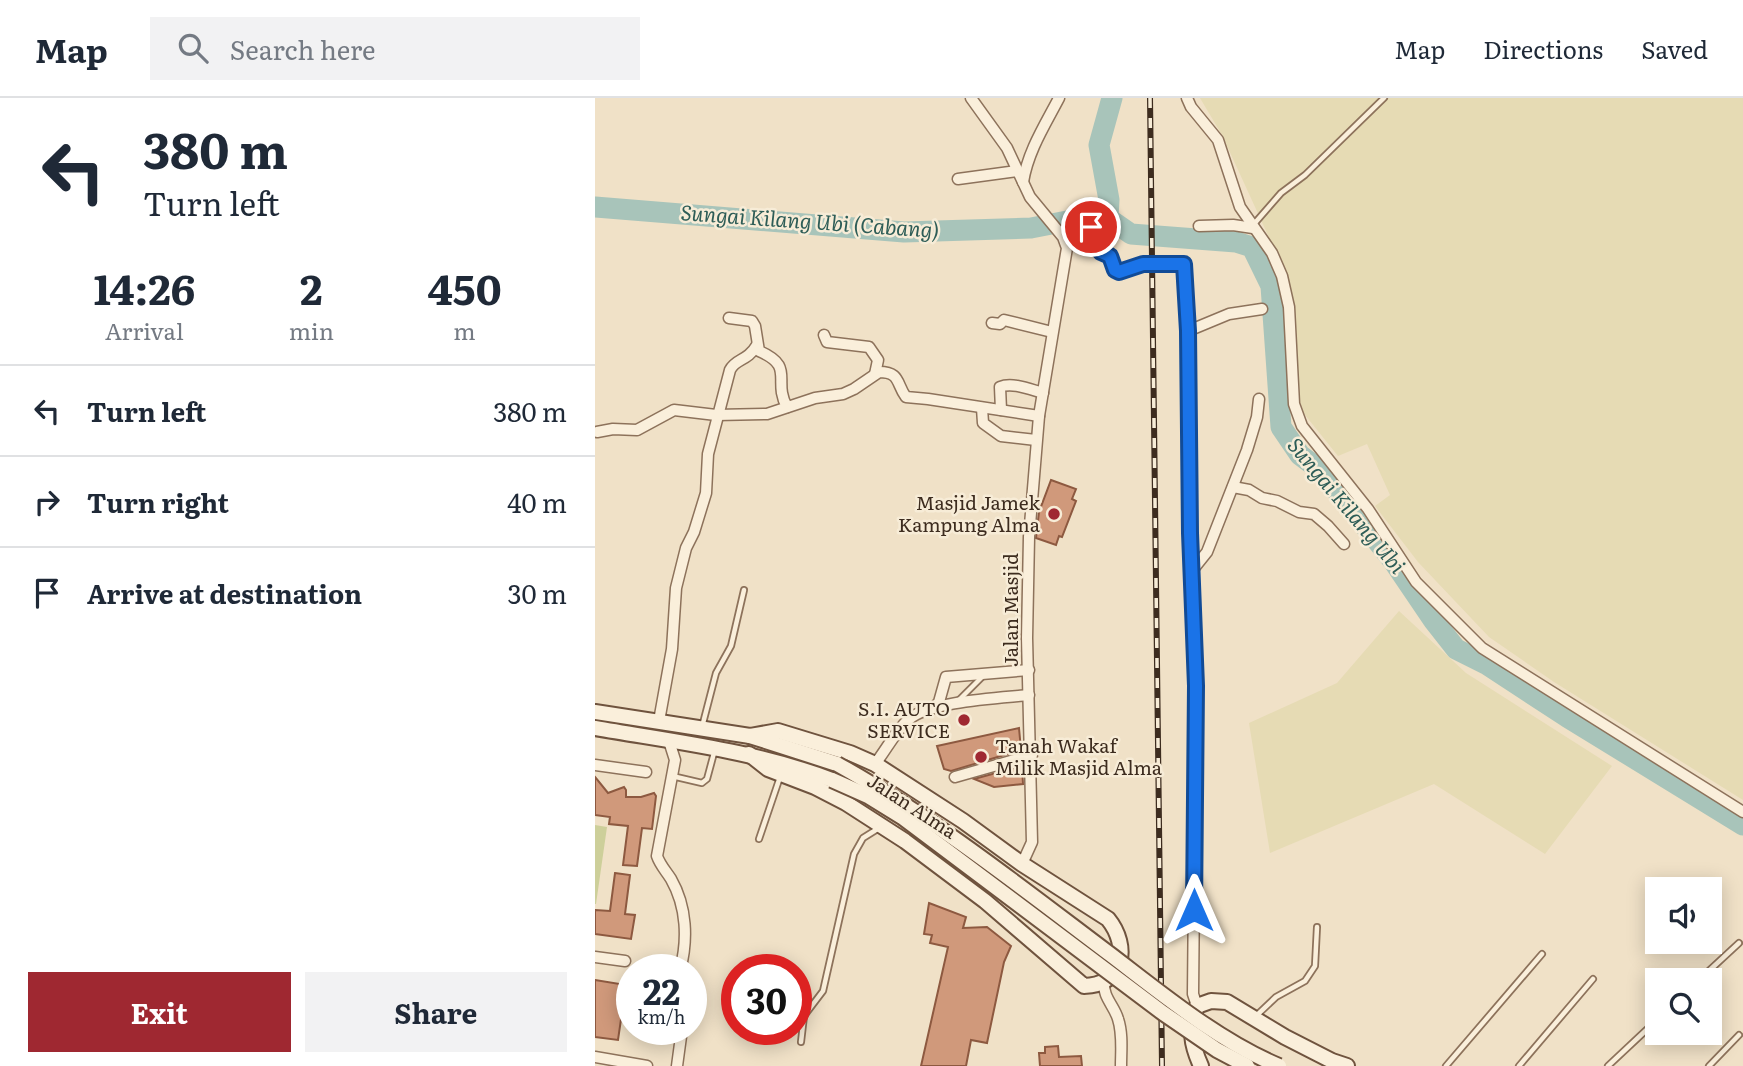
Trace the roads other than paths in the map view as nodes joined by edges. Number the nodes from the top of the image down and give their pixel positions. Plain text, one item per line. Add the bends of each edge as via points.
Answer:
1 (971, 98) edge
2 (1059, 98) edge
3 (1187, 98) edge
4 (1384, 98) edge
5 (1017, 171) junction
6 (958, 179) dead end
7 (1023, 183) junction
8 (1199, 226) dead end
9 (1253, 228) junction
10 (1060, 233) junction
11 (1262, 309) dead end
12 (729, 318) dead end
13 (992, 323) dead end
14 (1188, 331) junction
15 (1052, 332) junction
16 (824, 335) dead end
17 (757, 345) junction
18 (875, 374) junction
19 (1042, 393) junction
20 (1259, 399) dead end
21 (787, 407) junction
22 (982, 408) junction
23 (1001, 410) junction
24 (716, 415) junction
25 (1039, 416) junction
26 (596, 429) edge
27 (1036, 440) junction
28 (595, 445) edge
29 (1233, 487) junction
30 (1344, 544) dead end
31 (1191, 572) junction
32 (744, 590) dead end
33 (1029, 670) junction
34 (986, 673) junction
35 (1029, 695) junction
36 (954, 704) junction
37 (935, 708) junction
38 (595, 712) edge
39 (659, 721) junction
40 (702, 727) junction
41 (595, 728) edge
42 (750, 736) junction
43 (669, 741) junction
44 (715, 748) junction
45 (748, 754) junction
46 (1032, 755) junction
47 (875, 764) junction
48 (595, 765) edge
49 (646, 772) dead end
50 (781, 773) junction
51 (672, 776) junction
52 (955, 777) dead end
53 (1743, 812) edge
54 (883, 827) junction
55 (759, 839) dead end
56 (1021, 864) junction
57 (1317, 927) dead end
58 (1739, 943) dead end
59 (684, 954) edge
60 (1542, 954) dead end
61 (595, 957) edge
62 (616, 960) edge
63 (1712, 968) edge
64 (1593, 979) dead end
65 (1104, 982) junction
66 (812, 1005) edge
67 (1197, 1006) junction
68 (1254, 1017) junction
69 (1645, 1031) edge
70 (1739, 1035) dead end
71 (680, 1045) edge
72 (595, 1057) edge
73 (647, 1066) edge
74 (677, 1066) edge
75 (1121, 1066) edge
76 (1201, 1066) edge
77 (1247, 1066) edge
78 (1279, 1066) edge
79 (1347, 1066) edge
80 (1446, 1066) edge
81 (1519, 1066) edge
82 (1608, 1066) edge
83 (1709, 1066) edge

1 - 5 street via 1007,148
2 - 7 street via 1040,133
3 - 9 street via 1217,140 1240,207
4 - 9 lane via 1281,193
5 - 6 street
5 - 7 street
7 - 10 street
8 - 9 street
9 - 53 street via 1283,276 1296,415 1368,509 1416,582 1482,648
10 - 14 street via 1091,227 1097,231 1101,252 1110,256 1119,272 1143,264 1184,264
10 - 15 street, Jalan Masjid via 1067,248
11 - 14 street via 1229,314
12 - 17 street via 752,321
13 - 15 street via 1011,321
14 - 31 street
15 - 19 street, Jalan Masjid
16 - 18 street via 836,345 869,347 879,360
17 - 21 street via 779,365
17 - 24 street via 748,358 733,364
18 - 21 street via 842,394
18 - 22 street via 892,373 906,397
19 - 23 street via 1002,385
19 - 25 street, Jalan Masjid
20 - 29 street
21 - 24 street via 767,414
22 - 23 street
22 - 27 street via 983,423 996,434
23 - 25 street
24 - 26 street via 674,411 637,430
24 - 39 street via 706,493 676,588
25 - 27 street, Jalan Masjid
26 - 28 street
27 - 33 street, Jalan Masjid via 1028,554
29 - 30 street via 1314,514
29 - 31 street via 1207,552
31 - 67 street via 1196,686 1193,994
32 - 40 lane via 731,646 716,673
33 - 34 street
33 - 35 street, Jalan Masjid
34 - 36 lane
34 - 37 street via 946,677
35 - 36 street
35 - 46 street, Jalan Masjid
36 - 37 street
37 - 47 street via 910,718
38 - 39 main road, Jalan Alma
39 - 40 main road, Jalan Alma
40 - 42 main road, Jalan Alma
41 - 43 main road, Jalan Alma
42 - 47 main road via 778,732
42 - 78 main road, Jalan Alma, bridge via 837,764 911,807 1163,995
43 - 44 main road, Jalan Alma
43 - 51 street via 675,760
44 - 45 main road, Jalan Alma
44 - 51 lane via 702,783
45 - 50 main road
45 - 77 main road, Jalan Alma, bridge via 832,780 902,817 1163,1013
46 - 52 street
46 - 56 street, Jalan Masjid via 1032,842
47 - 56 main road
48 - 49 street
50 - 54 main road via 826,792
50 - 55 lane
51 - 59 street via 657,856 673,881 681,908
54 - 65 main road via 985,901 1075,981 1084,986
54 - 66 lane via 863,838 854,854 823,991
56 - 65 main road via 1108,919 1116,929 1122,954
57 - 68 lane via 1315,966 1305,981 1276,997
58 - 63 lane
60 - 80 lane
61 - 62 street
64 - 81 lane
65 - 75 street via 1103,991 1118,1019
67 - 68 main road via 1227,1002
67 - 76 main road via 1190,1025
68 - 79 main road
69 - 82 lane
70 - 83 lane
71 - 74 street
72 - 73 street

